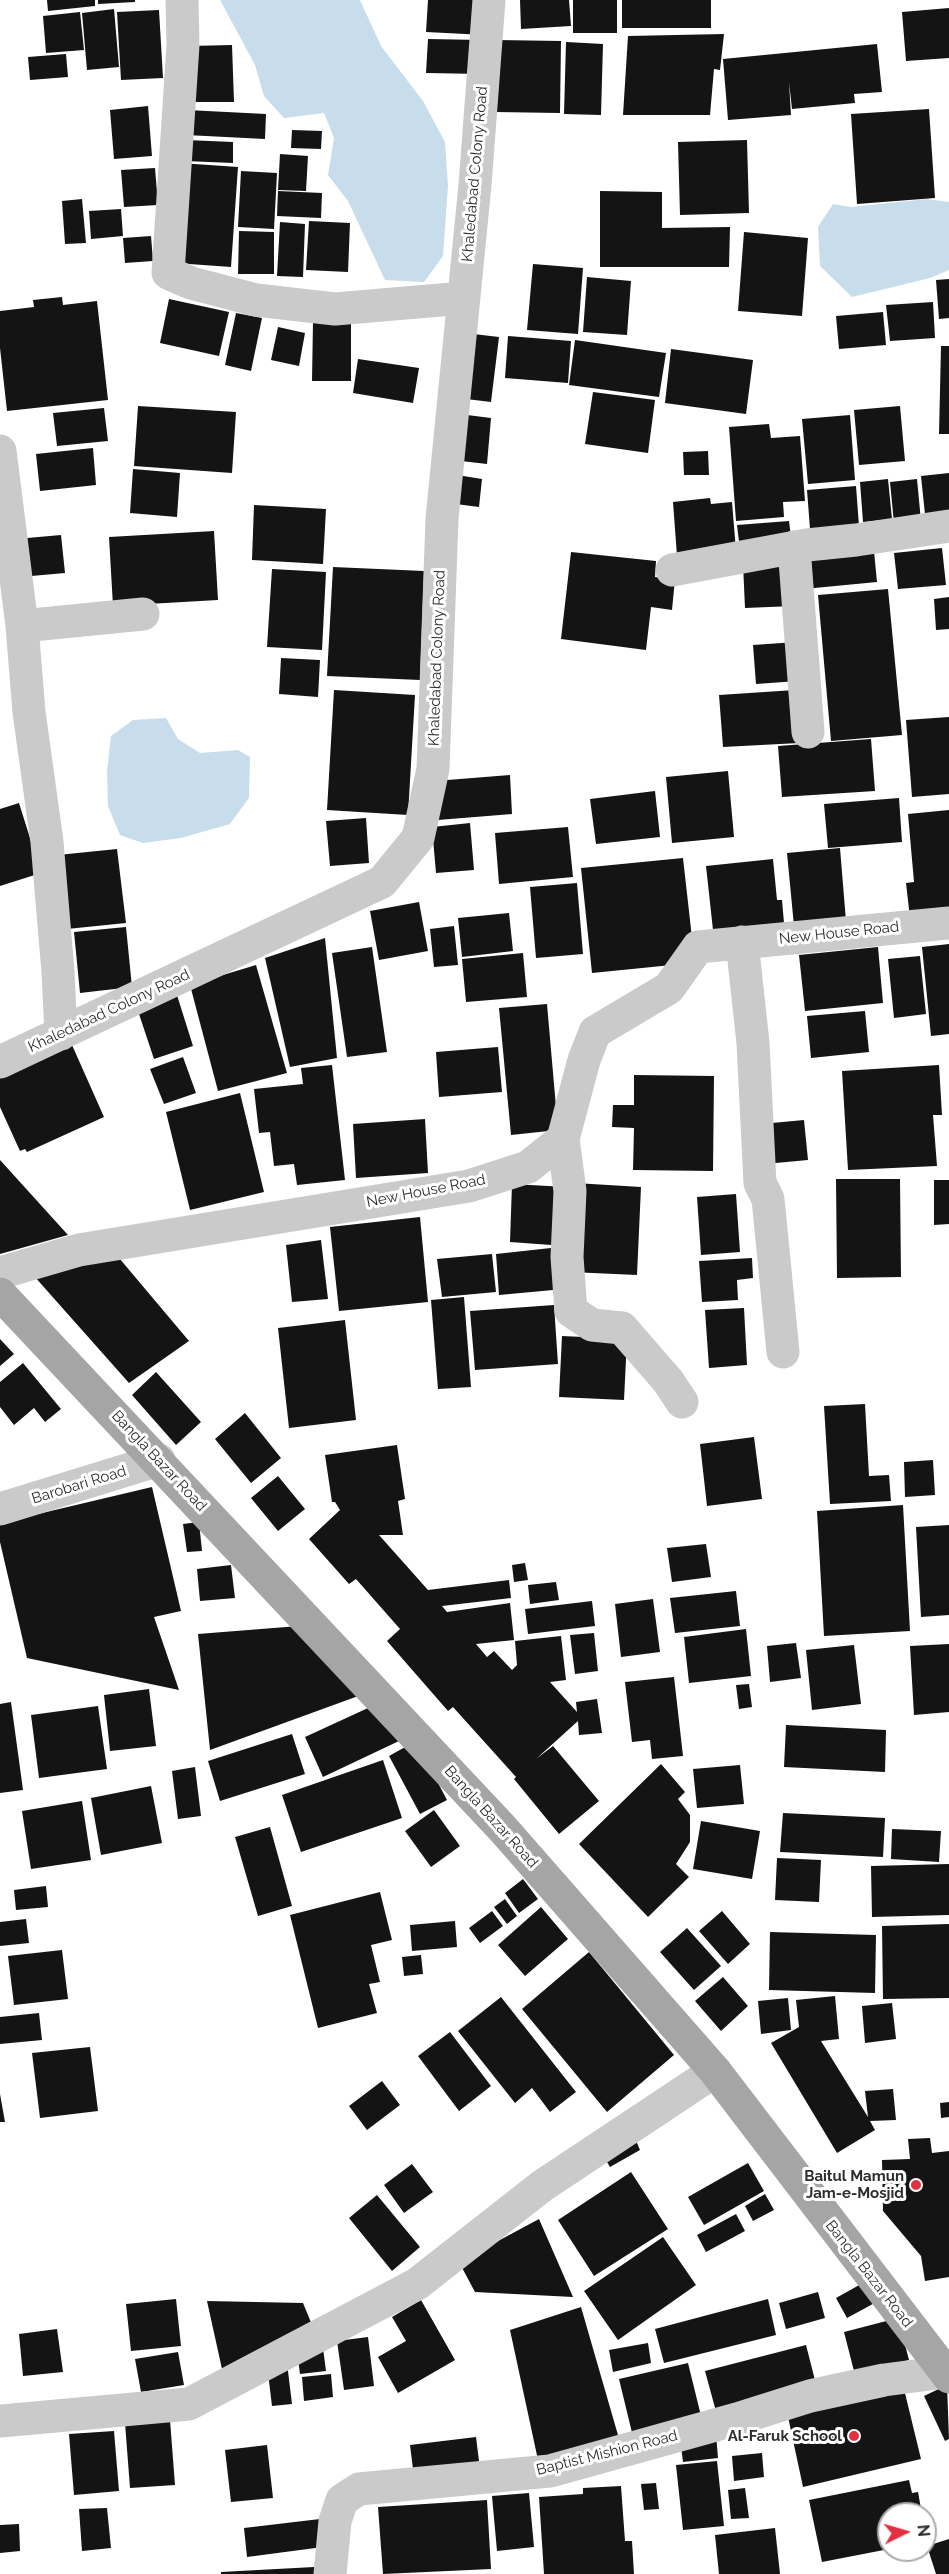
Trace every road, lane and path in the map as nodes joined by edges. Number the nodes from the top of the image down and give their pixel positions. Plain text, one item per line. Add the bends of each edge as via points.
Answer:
1 (182, 0) edge
2 (489, 0) edge
3 (464, 298) junction
4 (0, 451) edge
5 (949, 526) edge
6 (794, 547) junction
7 (672, 570) dead end
8 (143, 614) dead end
9 (22, 626) junction
10 (808, 732) dead end
11 (949, 923) edge
12 (742, 942) junction
13 (61, 1034) junction
14 (0, 1062) edge
15 (563, 1139) junction
16 (0, 1273) edge
17 (0, 1294) edge
18 (783, 1352) dead end
19 (682, 1402) dead end
20 (159, 1460) junction
21 (0, 1509) edge
22 (715, 2071) junction
23 (948, 2373) edge
24 (0, 2421) edge
25 (330, 2574) edge

1 - 3 street via 183,45 168,273 256,300 335,309
2 - 3 street, Khaledabad Colony Road
3 - 13 street, Khaledabad Colony Road via 442,519 433,769 418,838 382,882
4 - 9 street
5 - 6 street
6 - 7 street
6 - 10 street
8 - 9 street
9 - 13 street via 47,843
11 - 12 street, New House Road
12 - 15 street, New House Road via 698,947 669,988 595,1032
12 - 18 street via 753,1042 760,1183 768,1199
13 - 14 street, Khaledabad Colony Road
15 - 16 street, New House Road via 528,1167 469,1186 79,1250
15 - 19 street via 570,1191 567,1257 571,1311 592,1325 622,1329
17 - 20 main road, Bangla Bazar Road
20 - 21 street, Barobari Road
20 - 22 main road, Bangla Bazar Road via 503,1829
22 - 23 main road, Bangla Bazar Road
22 - 24 street via 542,2186 417,2284 189,2404
23 - 25 street, Baptist Mishion Road via 884,2380 810,2396 550,2471 359,2489 342,2500 335,2521

